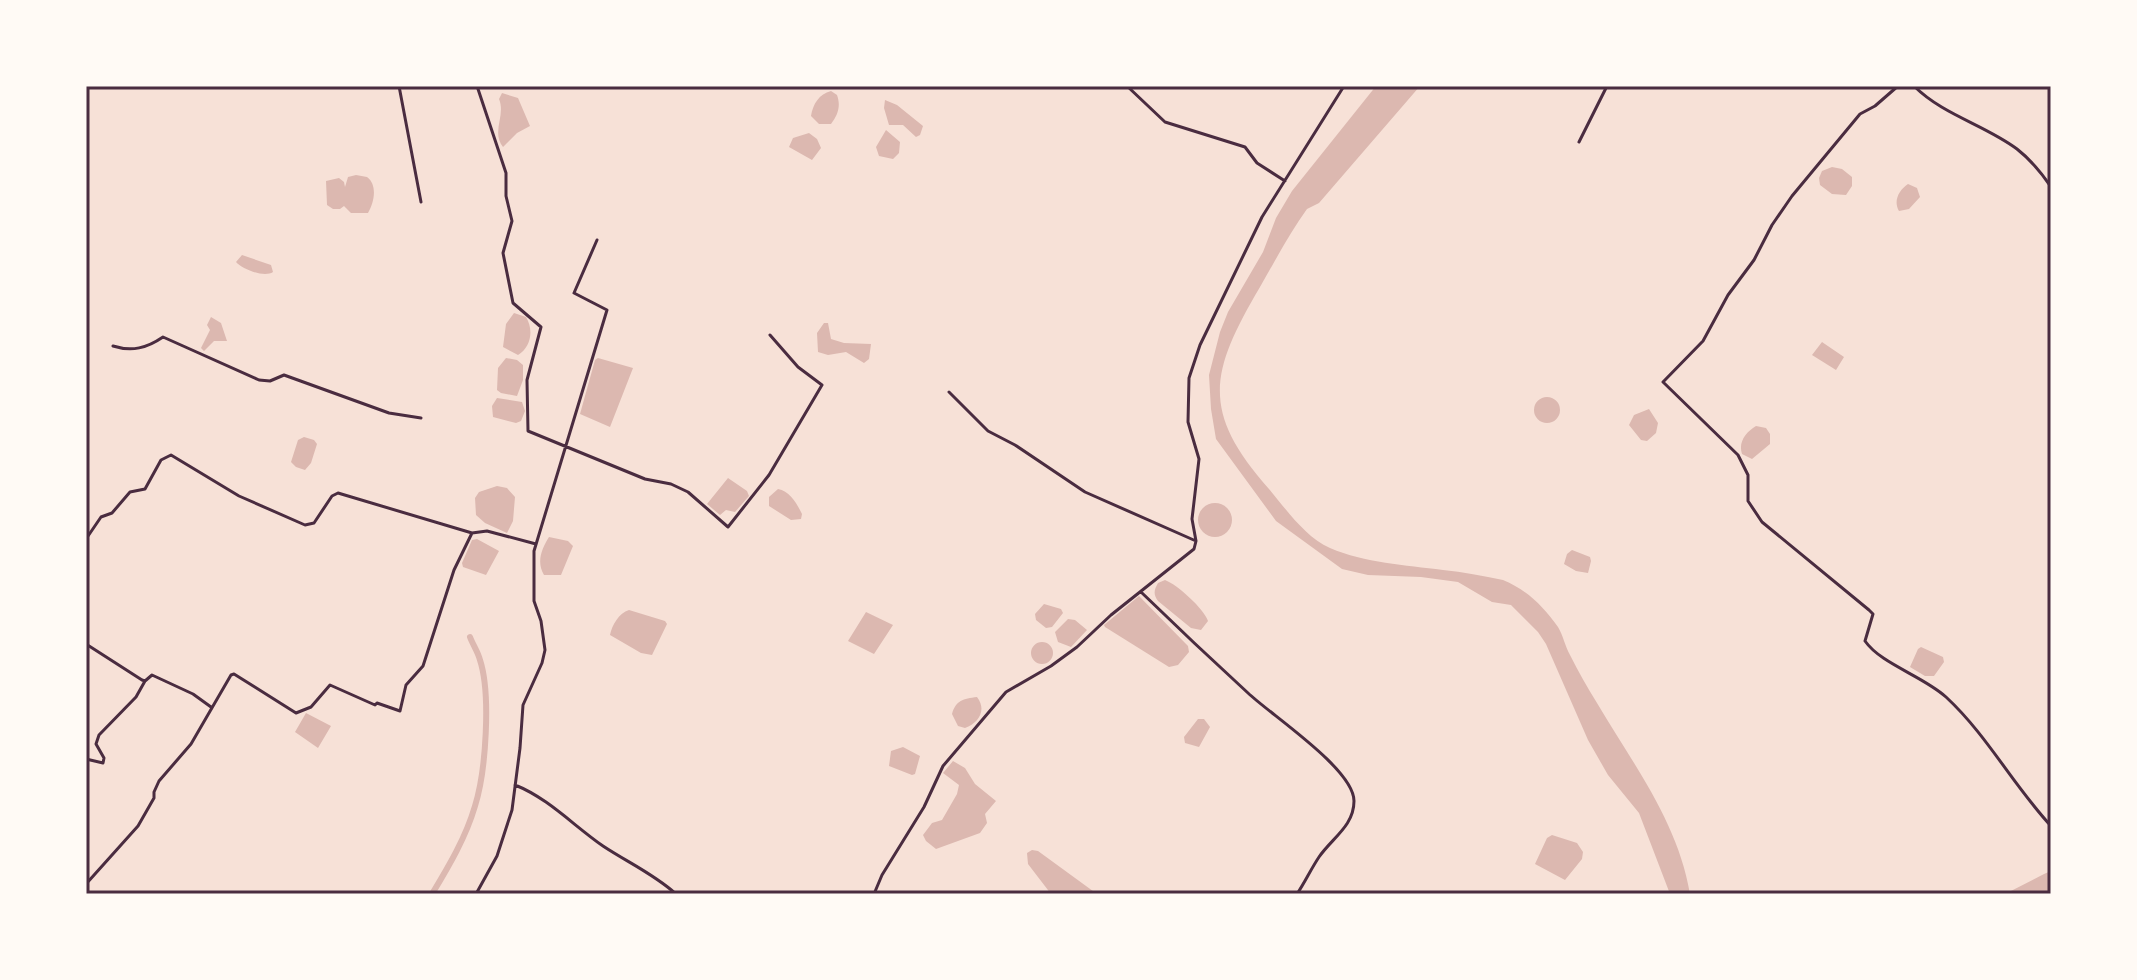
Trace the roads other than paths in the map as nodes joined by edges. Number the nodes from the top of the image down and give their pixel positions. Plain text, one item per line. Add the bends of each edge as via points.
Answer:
1 (399, 86) edge
2 (477, 86) edge
3 (1127, 86) edge
4 (1344, 86) edge
5 (1607, 86) edge
6 (1898, 86) edge
7 (1914, 86) edge
8 (1579, 142) dead end
9 (1285, 181) junction
10 (2051, 187) edge
11 (421, 202) dead end
12 (597, 240) dead end
13 (770, 335) dead end
14 (113, 346) dead end
15 (949, 392) dead end
16 (421, 418) dead end
17 (566, 445) junction
18 (472, 533) junction
19 (86, 539) edge
20 (1196, 541) junction
21 (536, 544) junction
22 (1141, 592) junction
23 (86, 644) edge
24 (145, 681) junction
25 (211, 707) junction
26 (86, 759) edge
27 (515, 785) junction
28 (2051, 826) edge
29 (86, 884) edge
30 (476, 894) edge
31 (676, 894) edge
32 (874, 894) edge
33 (1297, 894) edge

1 - 11 street
2 - 17 street via 506,173 512,221 503,253 513,303 541,327 527,380 528,431
3 - 9 street via 1165,122 1245,147 1257,163
4 - 9 street
5 - 8 street
6 - 28 street via 1860,114 1792,196 1703,341 1663,382 1738,455 1748,475 1748,501 1762,522 1873,614 1865,641 1869,647 1944,695
7 - 10 street via 2016,148
9 - 20 street via 1262,217 1189,378 1188,422 1199,459 1192,519
12 - 17 street via 574,293 607,310
13 - 17 street via 822,385 769,475 728,527 688,492
14 - 16 street via 145,348 163,337 259,380 284,375 389,413
15 - 20 street via 988,431 1085,492
17 - 21 street
18 - 19 street via 338,493 314,523 305,525 167,455 145,489 132,490 112,513 101,517
18 - 21 street via 487,531
18 - 25 street via 454,570 423,666 406,685 400,711 330,685 311,707 296,713 234,674
20 - 22 street via 1194,549
21 - 27 street via 534,601 545,650 523,705
22 - 32 street via 1077,647 1006,692 943,766
22 - 33 street via 1250,695 1321,753 1354,797 1345,828 1321,854
23 - 24 street
24 - 25 street via 152,675
24 - 26 street via 99,735 96,744 103,763
25 - 29 street via 191,744 159,781 138,826
27 - 30 street via 497,856
27 - 31 street

